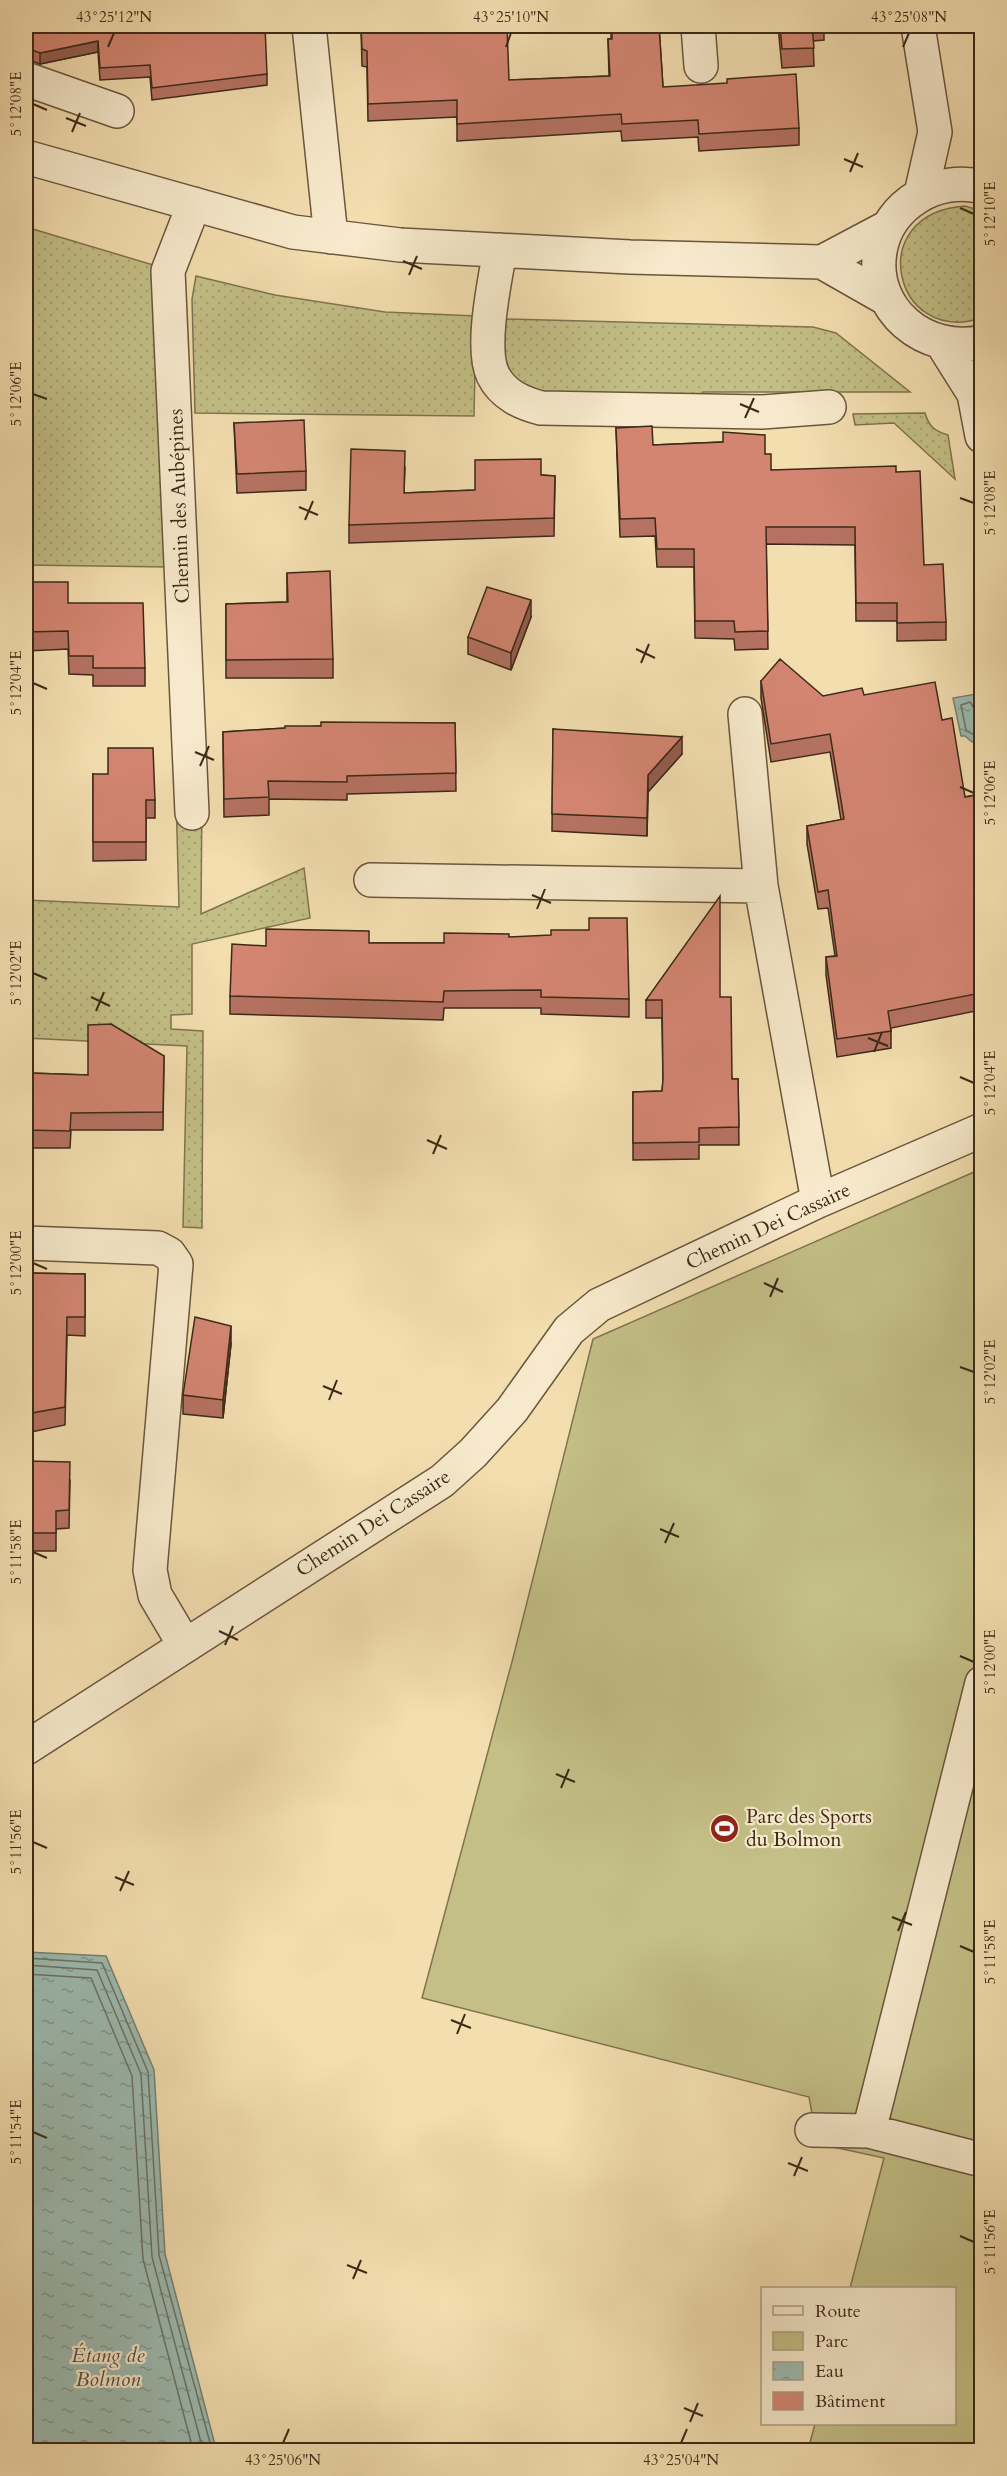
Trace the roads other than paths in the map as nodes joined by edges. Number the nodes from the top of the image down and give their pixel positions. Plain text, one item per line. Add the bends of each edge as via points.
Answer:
1 (309, 26) edge
2 (698, 26) edge
3 (918, 26) edge
4 (701, 66) dead end
5 (26, 79) edge
6 (117, 111) dead end
7 (935, 132) junction
8 (26, 157) edge
9 (975, 186) edge
10 (921, 194) junction
11 (194, 204) junction
12 (888, 227) junction
13 (331, 237) junction
14 (500, 250) junction
15 (822, 262) junction
16 (887, 299) junction
17 (981, 342) edge
18 (942, 344) junction
19 (978, 382) edge
20 (829, 407) dead end
21 (981, 436) edge
22 (746, 714) dead end
23 (192, 813) dead end
24 (371, 880) dead end
25 (761, 886) junction
26 (981, 1130) edge
27 (818, 1201) junction
28 (26, 1243) edge
29 (184, 1644) junction
30 (981, 1683) edge
31 (26, 1748) edge
32 (812, 2130) dead end
33 (869, 2131) junction
34 (981, 2160) edge

1 - 13 street
2 - 4 street
3 - 7 street
5 - 6 street
7 - 9 street
7 - 10 street
8 - 11 street
9 - 10 street via 942,185
10 - 12 street via 902,208
11 - 13 street via 293,232
11 - 23 street, Chemin des Aubépines via 168,270
12 - 15 street
12 - 16 street via 880,250 880,275
13 - 14 street
14 - 15 street
14 - 20 street via 487,352 492,374 502,389 520,402 541,408 762,412
15 - 16 street
16 - 18 street via 900,319 919,334
17 - 18 street
18 - 19 street
19 - 21 street
22 - 25 street
24 - 25 street
25 - 27 street
26 - 27 street, Chemin Dei Cassaire
27 - 29 street, Chemin Dei Cassaire via 599,1305 569,1330 512,1410 442,1481
28 - 29 street via 159,1248 176,1264 150,1570 155,1595
29 - 31 street, Chemin Dei Cassaire
30 - 33 street
32 - 33 street
33 - 34 street

